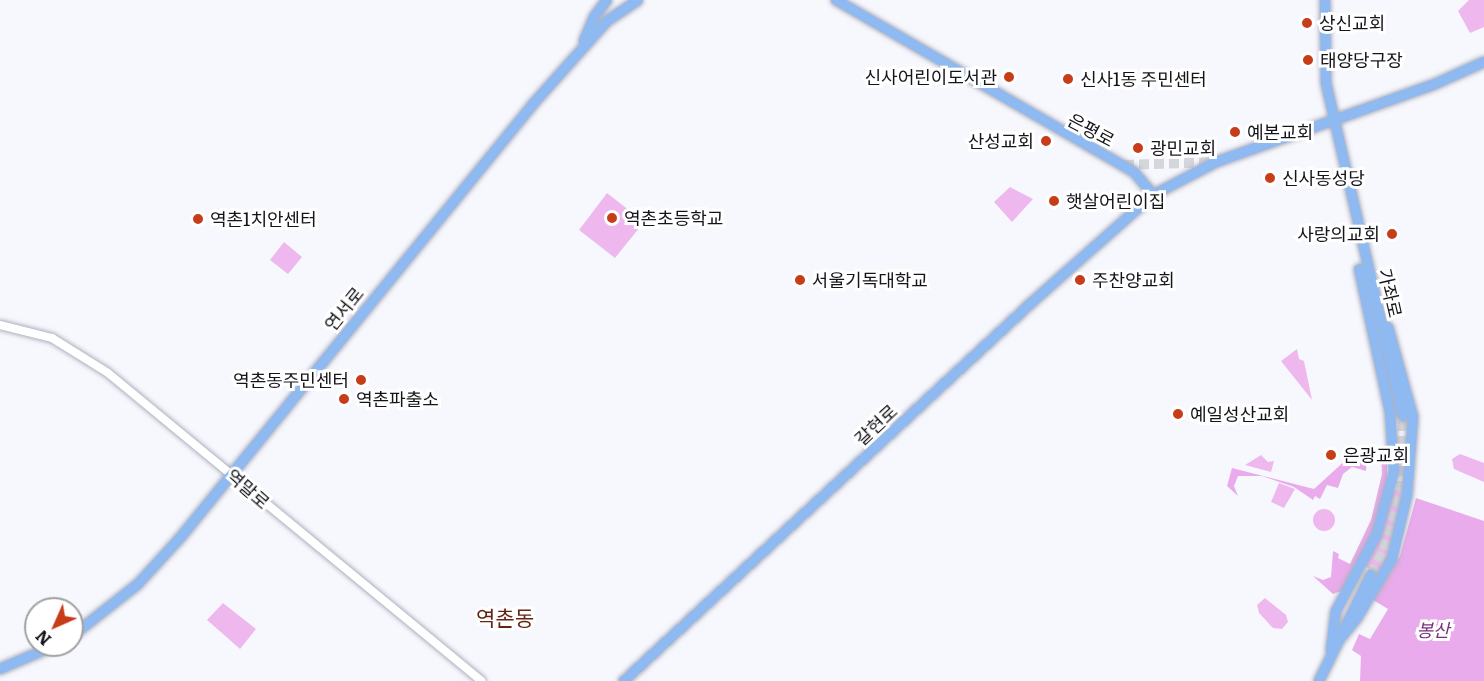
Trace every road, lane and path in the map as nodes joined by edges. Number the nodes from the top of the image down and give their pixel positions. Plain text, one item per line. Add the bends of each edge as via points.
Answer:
1 (607, 0) edge
2 (638, 0) edge
3 (836, 0) edge
4 (1324, 0) edge
5 (583, 46) junction
6 (1484, 62) edge
7 (1335, 119) junction
8 (1153, 195) junction
9 (1363, 268) junction
10 (0, 325) edge
11 (1403, 416) tunnel mouth
12 (1391, 431) junction
13 (1413, 433) junction
14 (1394, 471) junction
15 (1410, 473) junction
16 (231, 474) junction
17 (1408, 493) junction
18 (1389, 494) junction
19 (1371, 575) tunnel mouth
20 (84, 627) edge
21 (1331, 650) junction
22 (28, 657) edge
23 (0, 669) edge
24 (481, 681) edge
25 (624, 681) edge
26 (1319, 681) edge

1 - 5 main road via 594,17
2 - 5 main road, 연서로 via 608,21
3 - 8 main road, 은평로 via 1124,165 1138,175
4 - 7 main road, 가좌로 via 1326,81
5 - 16 main road, 연서로
6 - 7 main road
7 - 8 main road via 1216,162
7 - 9 main road, 가좌로
8 - 25 main road, 갈현로
9 - 11 main road, 가좌로
9 - 12 main road
9 - 13 main road via 1379,288 1413,417
10 - 16 street, 역말로 via 52,338 87,357
12 - 13 main road via 1397,446 1403,448 1410,446
12 - 14 main road
13 - 15 main road
14 - 15 main road via 1404,466
14 - 18 main road
15 - 17 main road
16 - 20 main road, 연서로 via 138,584
16 - 24 street, 역말로
17 - 18 main road via 1398,486
17 - 21 main road via 1392,559 1357,618
18 - 21 main road via 1377,534 1336,610
19 - 21 main road
21 - 26 main road
22 - 23 main road

